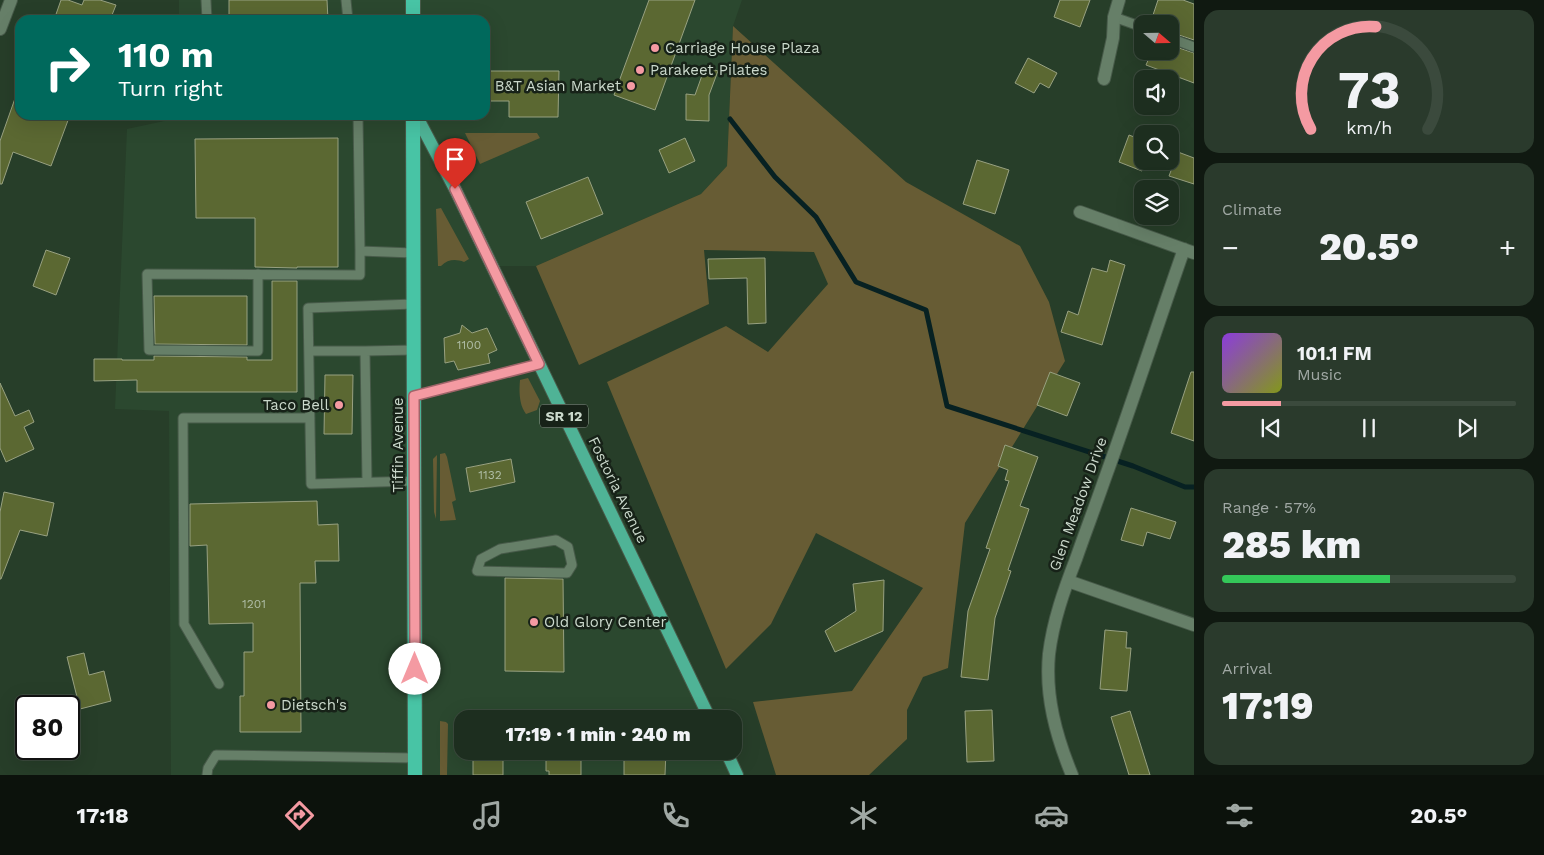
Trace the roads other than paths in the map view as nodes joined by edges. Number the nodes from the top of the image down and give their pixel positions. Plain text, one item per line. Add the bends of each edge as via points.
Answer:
1 (10, 0) edge
2 (206, 0) edge
3 (346, 0) edge
4 (413, 0) edge
5 (1119, 0) edge
6 (207, 15) edge
7 (348, 15) edge
8 (413, 15) edge
9 (1114, 17) junction
10 (1134, 25) edge
11 (0, 29) edge
12 (1179, 41) edge
13 (1194, 47) edge
14 (1104, 79) dead end
15 (358, 120) edge
16 (414, 120) edge
17 (417, 120) edge
18 (1080, 212) dead end
19 (360, 251) junction
20 (1189, 251) edge
21 (413, 253) junction
22 (258, 274) junction
23 (413, 304) junction
24 (414, 350) junction
25 (309, 351) junction
26 (365, 351) junction
27 (539, 364) junction
28 (414, 396) junction
29 (310, 418) junction
30 (414, 481) junction
31 (367, 482) junction
32 (477, 570) joint
33 (1068, 581) junction
34 (1194, 625) edge
35 (219, 684) dead end
36 (706, 710) edge
37 (415, 758) junction
38 (730, 760) edge
39 (207, 775) edge
40 (415, 775) edge
41 (737, 775) edge
42 (1072, 775) edge

1 - 11 street
2 - 6 lane
3 - 7 lane
4 - 8 highway
5 - 9 street
9 - 10 lane
9 - 14 street
12 - 13 lane
15 - 19 lane
16 - 21 highway, Tiffin Avenue
17 - 27 main road, Fostoria Avenue / SR 12 via 455,189
18 - 20 street
19 - 21 lane
19 - 22 lane via 360,275
20 - 33 street, Glen Meadow Drive
21 - 23 highway, Tiffin Avenue
22 - 22 lane via 147,274 149,350 258,350
23 - 24 highway, Tiffin Avenue
23 - 25 lane via 308,308
24 - 26 lane
24 - 28 highway, Tiffin Avenue
25 - 26 lane
25 - 29 lane
26 - 31 lane
27 - 28 lane
27 - 36 main road, Fostoria Avenue / SR 12
28 - 30 highway, Tiffin Avenue
29 - 31 lane via 312,484
29 - 35 lane via 183,418 184,624
30 - 31 lane
30 - 37 highway, Tiffin Avenue
32 - 32 lane via 481,559 500,549 556,540 568,547 572,565 566,573
33 - 34 street
33 - 42 street, Glen Meadow Drive via 1053,631 1049,680 1052,716
37 - 39 lane via 216,755
37 - 40 highway, Tiffin Avenue
38 - 41 main road

